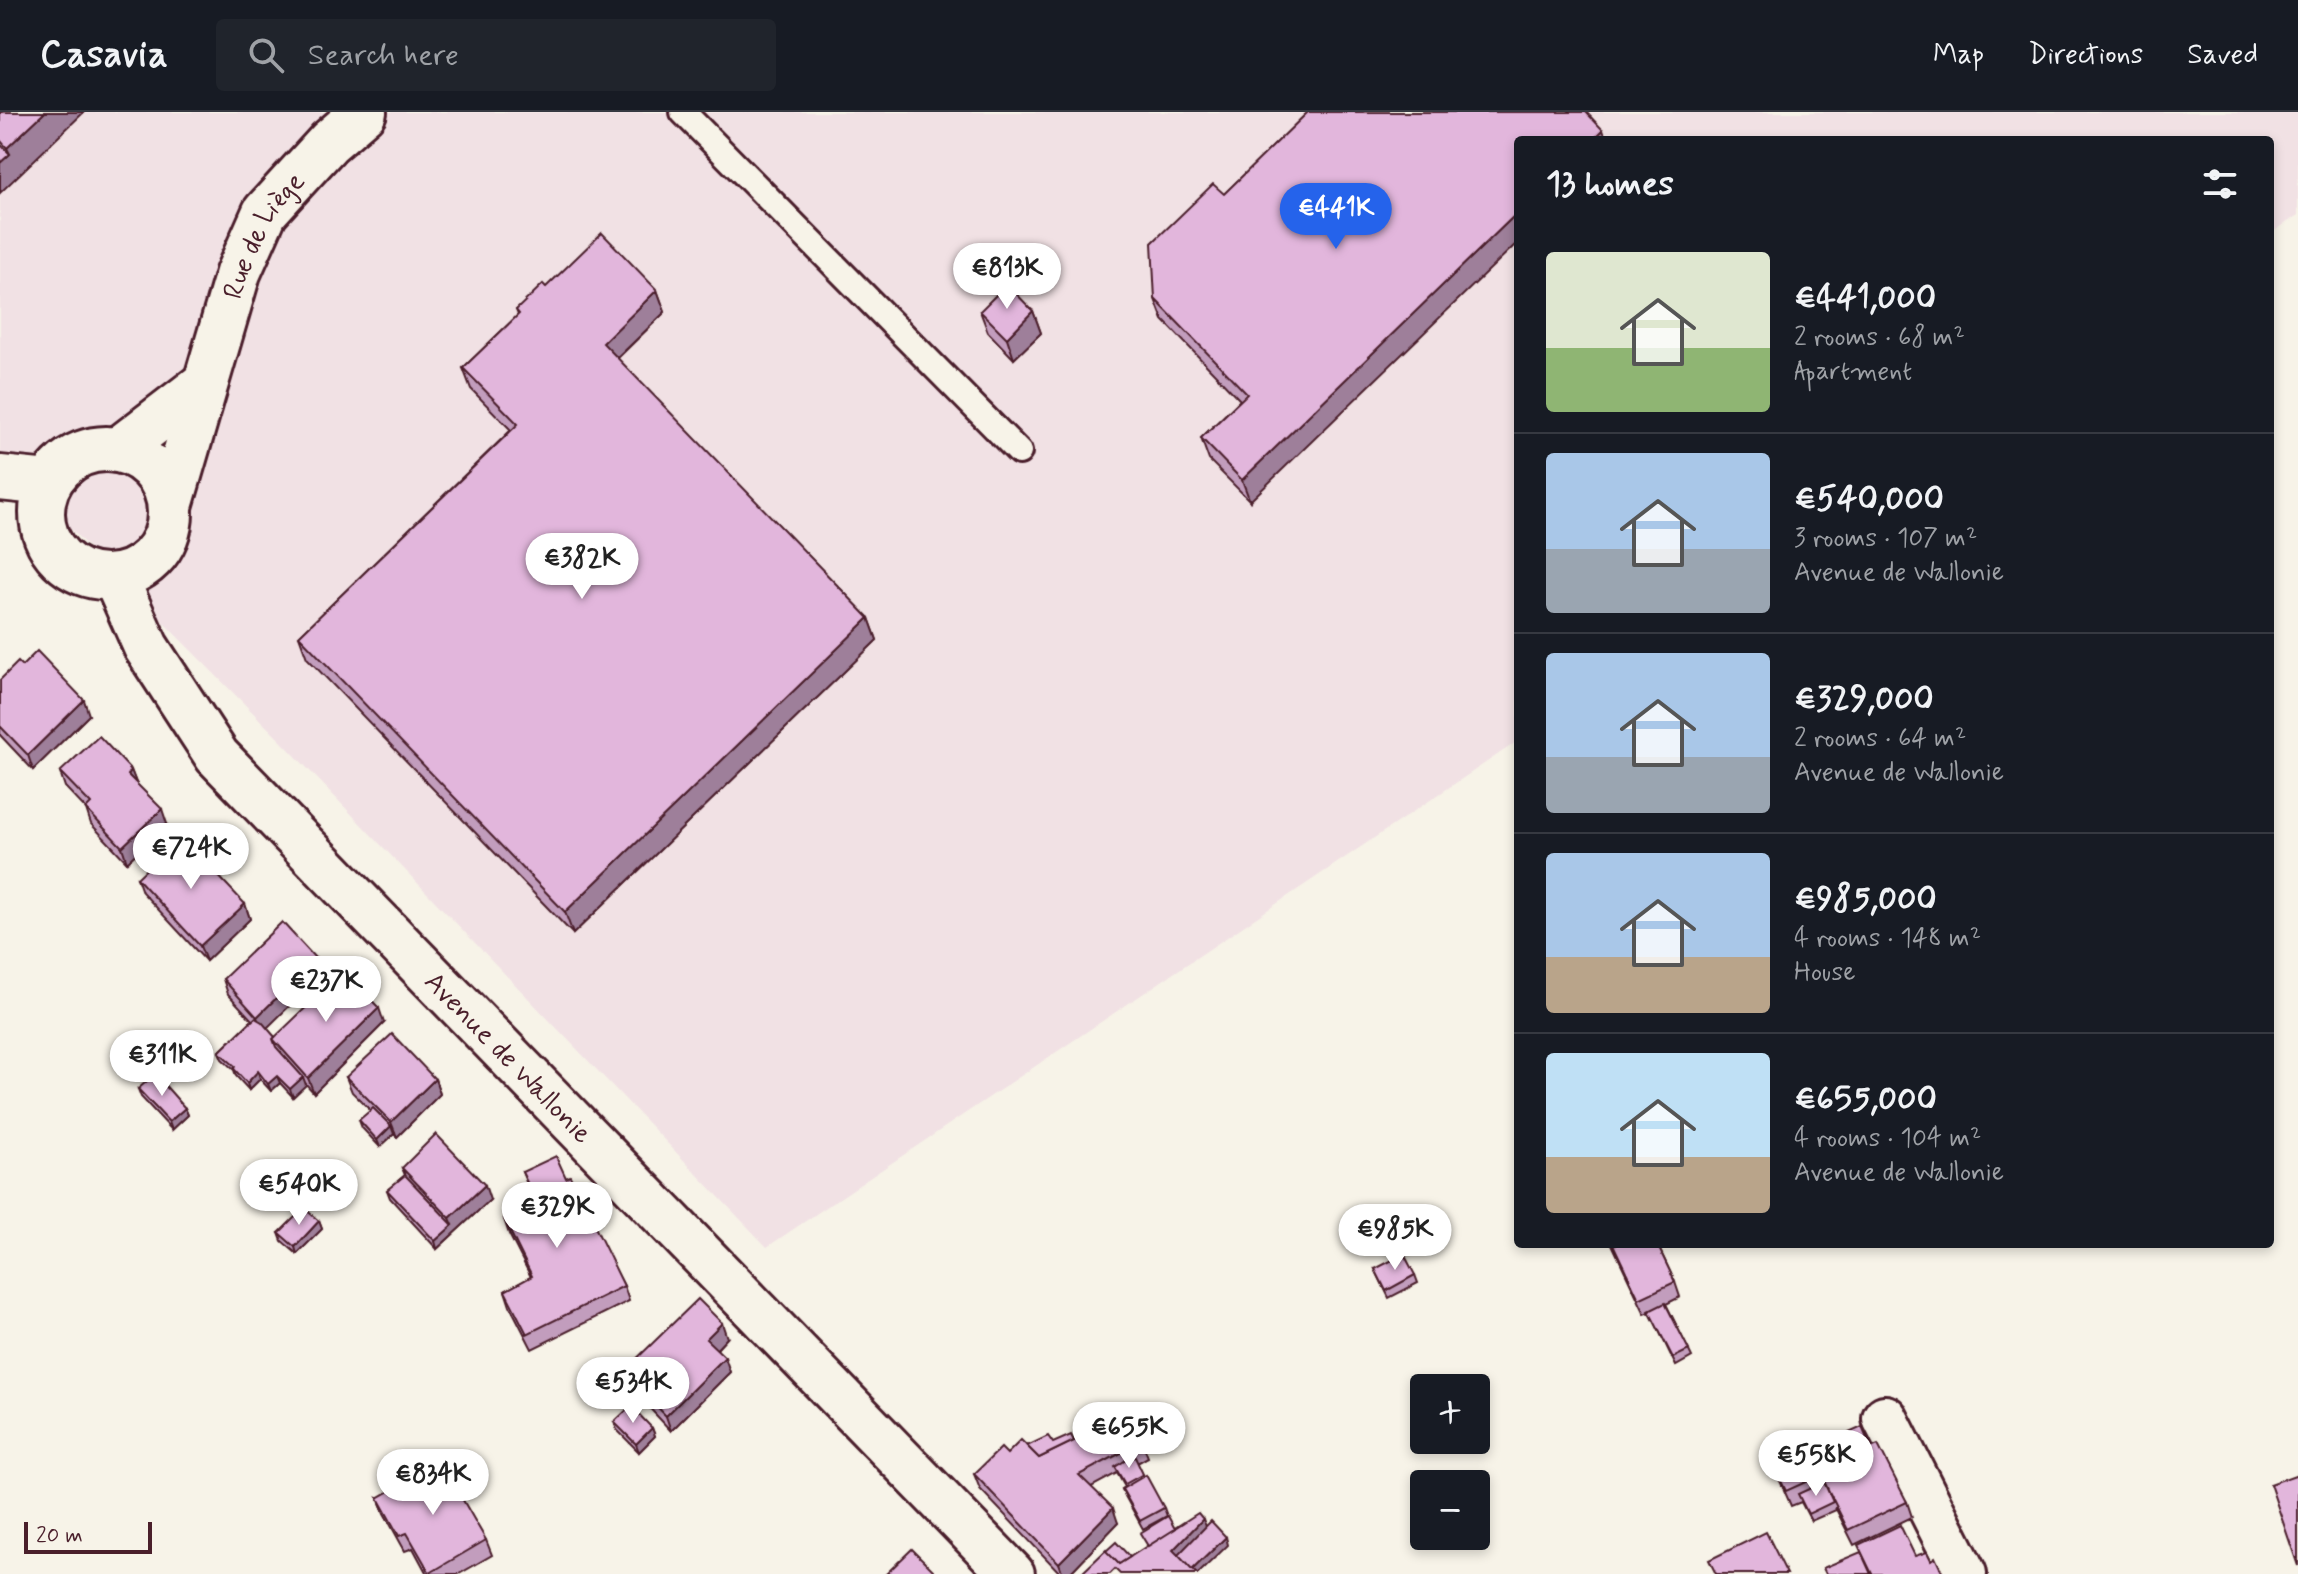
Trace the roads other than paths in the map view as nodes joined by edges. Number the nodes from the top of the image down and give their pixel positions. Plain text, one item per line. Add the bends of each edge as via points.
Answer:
1 (364, 112) edge
2 (683, 112) edge
3 (204, 384) junction
4 (118, 450) junction
5 (1019, 452) dead end
6 (0, 478) edge
7 (48, 483) junction
8 (170, 506) junction
9 (115, 577) junction
10 (1885, 1418) dead end
11 (1012, 1574) edge
12 (1964, 1574) edge

1 - 3 street, Rue de Liège via 265,212 238,273
2 - 5 lane
3 - 4 street
3 - 8 street, Rue de Liège
4 - 7 street via 77,455
4 - 8 street via 154,469
6 - 7 street
7 - 9 street via 42,502 47,542 76,570
8 - 9 street via 163,544 151,560
9 - 11 street, Avenue de Wallonie via 146,647 217,756
10 - 12 street

